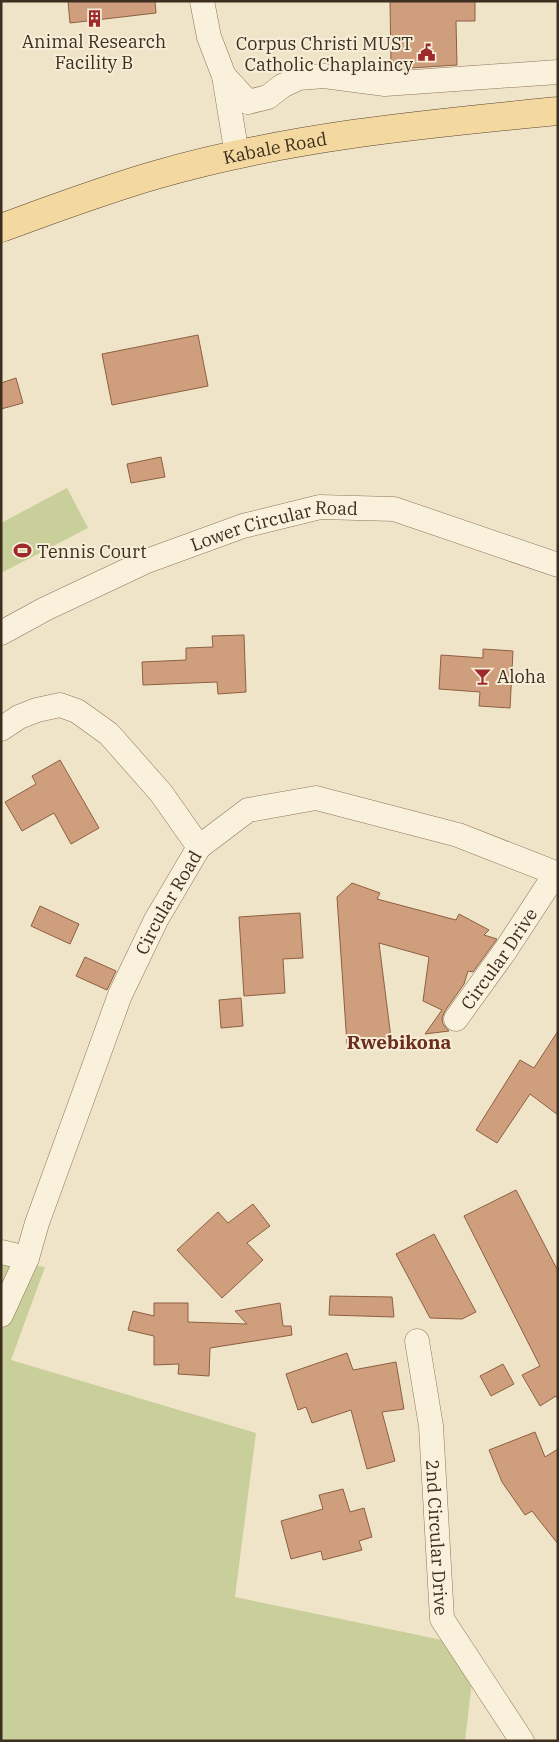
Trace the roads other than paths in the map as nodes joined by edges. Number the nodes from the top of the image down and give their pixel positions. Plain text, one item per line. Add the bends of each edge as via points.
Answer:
1 (202, 1) edge
2 (558, 72) edge
3 (224, 76) junction
4 (558, 112) edge
5 (237, 155) junction
6 (1, 228) edge
7 (558, 565) edge
8 (1, 633) edge
9 (1, 729) edge
10 (199, 847) junction
11 (557, 873) edge
12 (456, 1020) dead end
13 (1, 1252) edge
14 (27, 1258) junction
15 (1, 1315) edge
16 (417, 1341) dead end
17 (522, 1741) edge

1 - 3 street via 209,37
2 - 3 street via 392,83 324,76 300,78 268,97 248,102
3 - 5 street
4 - 5 main road, Kabale Road via 350,135
5 - 6 main road, Kabale Road via 158,174
7 - 8 street, Lower Circular Road via 394,509 320,507 243,526 147,561
9 - 10 street via 18,717 37,710 60,705 77,710 109,734 162,793
10 - 11 street, Circular Road via 248,810 316,798 458,835
10 - 14 street, Circular Road via 156,920 120,995
11 - 12 street, Circular Drive
13 - 14 street
14 - 15 street, Circular Road
16 - 17 street, 2nd Circular Drive via 431,1426 442,1619

